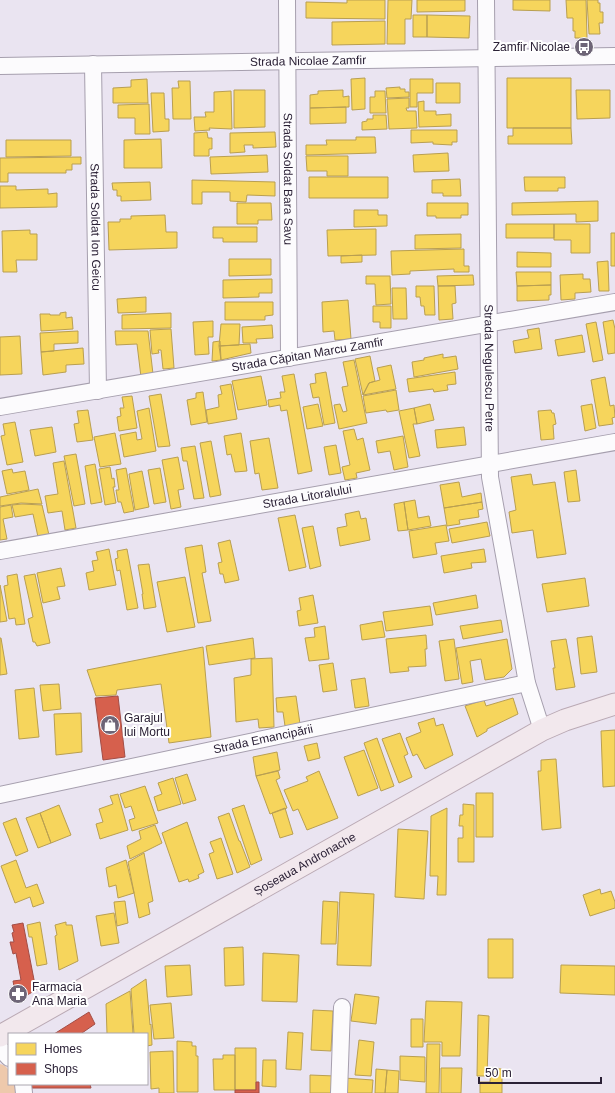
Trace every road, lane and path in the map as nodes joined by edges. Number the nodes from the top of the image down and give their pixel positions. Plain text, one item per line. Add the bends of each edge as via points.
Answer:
1 (287, 0) edge
2 (486, 0) edge
3 (615, 56) edge
4 (487, 58) junction
5 (288, 61) junction
6 (93, 64) junction
7 (0, 66) edge
8 (615, 302) edge
9 (488, 323) junction
10 (289, 358) junction
11 (98, 390) junction
12 (0, 407) edge
13 (615, 442) edge
14 (489, 464) junction
15 (0, 552) edge
16 (527, 683) junction
17 (615, 704) edge
18 (542, 730) junction
19 (0, 795) edge
20 (342, 1007) dead end
21 (0, 1036) edge
22 (0, 1048) edge
23 (8, 1057) edge
24 (339, 1093) edge

1 - 5 street, Strada Soldat Bara Savu
2 - 4 street, Strada Negulescu Petre
3 - 4 street, Strada Nicolae Zamfir
4 - 5 street, Strada Nicolae Zamfir
4 - 9 street, Strada Negulescu Petre
5 - 6 street, Strada Nicolae Zamfir
5 - 10 street, Strada Soldat Bara Savu
6 - 7 street, Strada Nicolae Zamfir
6 - 11 street, Strada Soldat Ion Geicu
8 - 9 street, Strada Căpitan Marcu Zamfir
9 - 10 street, Strada Căpitan Marcu Zamfir
9 - 14 street, Strada Negulescu Petre
10 - 11 street, Strada Căpitan Marcu Zamfir
11 - 12 street, Strada Căpitan Marcu Zamfir
13 - 14 street, Strada Litoralului
14 - 15 street, Strada Litoralului
14 - 16 street, Strada Negulescu Petre
16 - 18 street, Strada Negulescu Petre
16 - 19 street, Strada Emancipării
17 - 18 main road, Șoseaua Andronache
18 - 21 main road, Șoseaua Andronache
20 - 24 street
22 - 23 street

